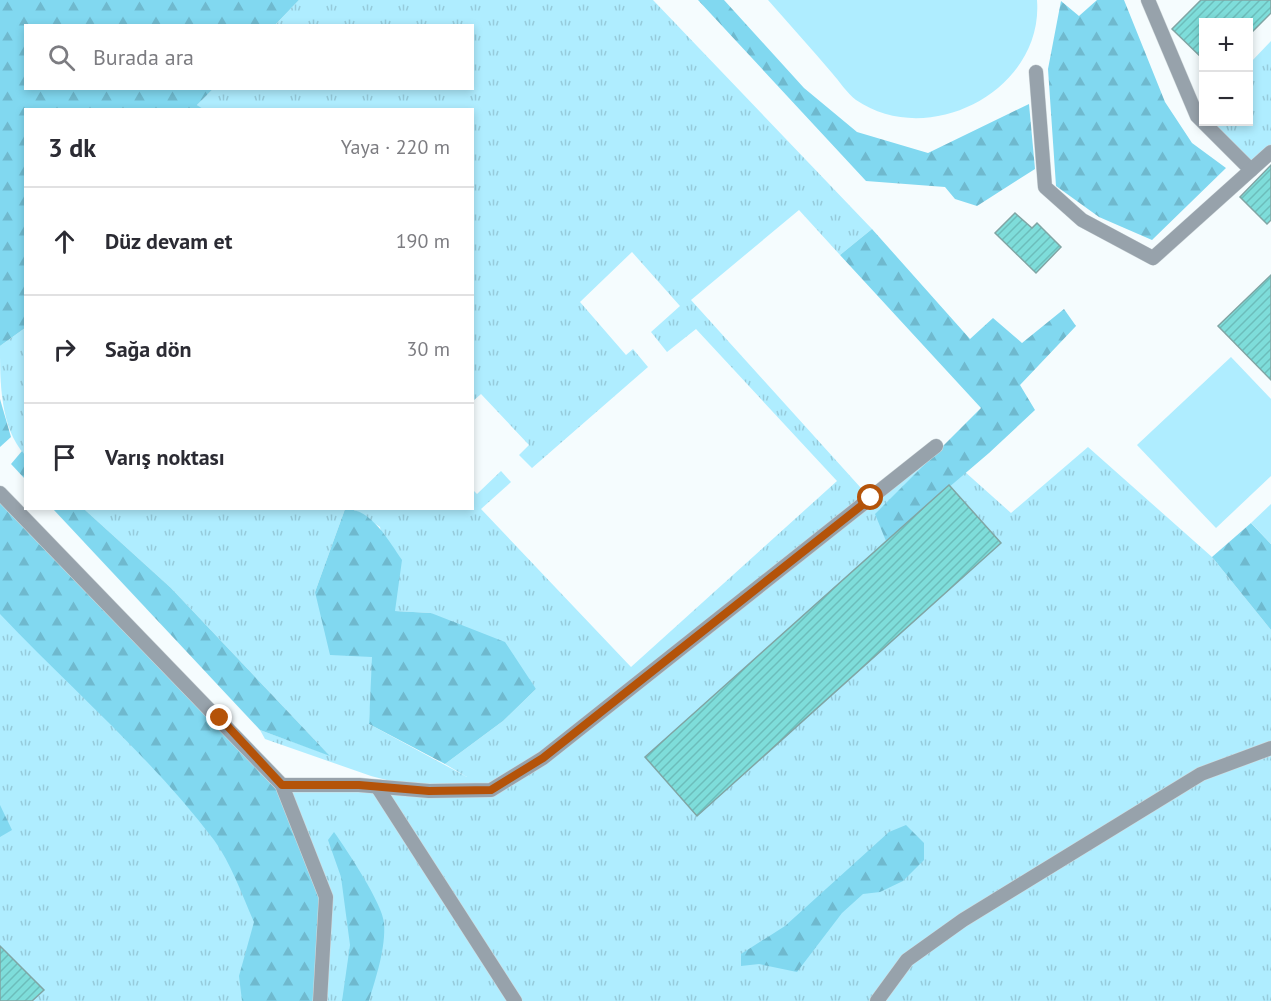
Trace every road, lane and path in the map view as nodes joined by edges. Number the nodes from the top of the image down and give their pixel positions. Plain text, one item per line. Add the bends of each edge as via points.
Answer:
1 (1148, 0) edge
2 (1036, 72) dead end
3 (1271, 152) edge
4 (1251, 170) junction
5 (936, 446) dead end
6 (0, 493) edge
7 (1271, 748) edge
8 (282, 785) junction
9 (378, 788) junction
10 (320, 1001) edge
11 (515, 1001) edge
12 (877, 1001) edge

1 - 4 lane via 1197,116
2 - 4 lane via 1045,187 1082,220 1153,258
3 - 4 lane
5 - 9 lane via 543,758 491,790
6 - 8 lane
7 - 12 lane via 1201,774 963,920 907,960
8 - 9 lane
8 - 10 lane via 327,897
9 - 11 lane

